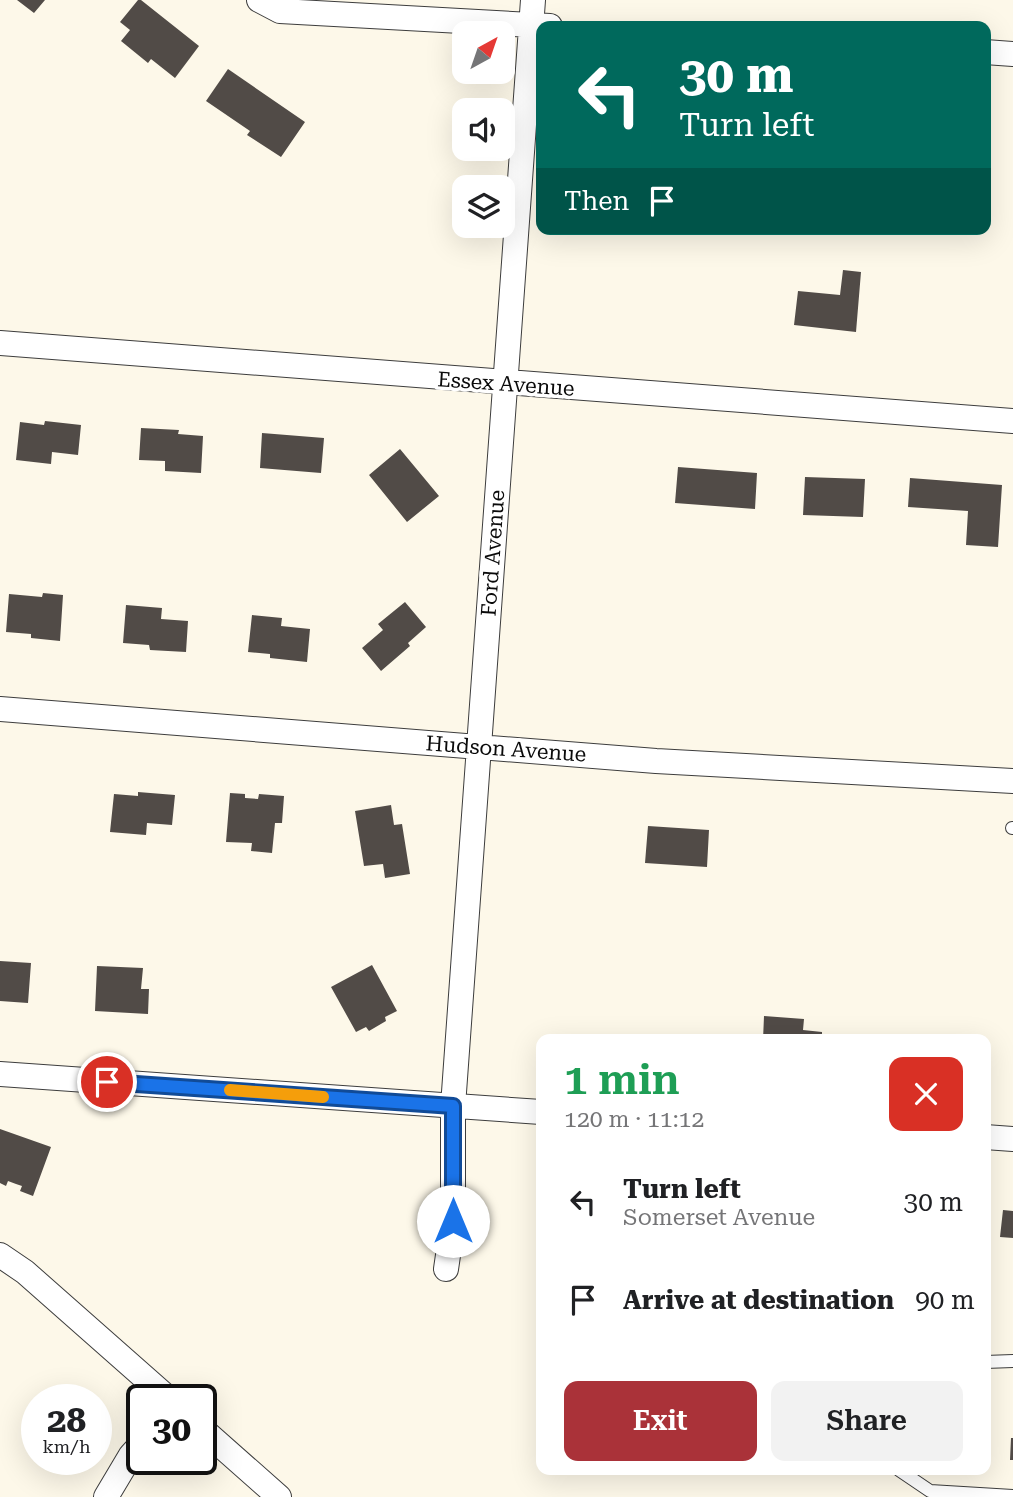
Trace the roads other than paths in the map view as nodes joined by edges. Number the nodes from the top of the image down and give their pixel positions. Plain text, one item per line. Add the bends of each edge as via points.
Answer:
1 (258, 0) edge
2 (533, 0) edge
3 (539, 21) edge
4 (536, 26) edge
5 (991, 52) edge
6 (1013, 54) edge
7 (536, 76) edge
8 (0, 343) edge
9 (505, 384) junction
10 (1013, 421) edge
11 (0, 709) edge
12 (479, 747) junction
13 (1013, 781) edge
14 (0, 1074) edge
15 (453, 1106) junction
16 (536, 1112) edge
17 (991, 1137) edge
18 (1013, 1139) edge
19 (0, 1255) edge
20 (446, 1269) dead end
21 (1013, 1361) edge
22 (991, 1362) edge
23 (152, 1384) edge
24 (217, 1441) edge
25 (126, 1463) edge
26 (906, 1475) edge
27 (1013, 1496) edge
28 (106, 1497) edge
29 (279, 1497) edge

1 - 4 street via 280,11
2 - 3 street, Ford Avenue
5 - 6 street
7 - 9 street, Ford Avenue
8 - 9 street, Essex Avenue
9 - 10 street, Essex Avenue
9 - 12 street, Ford Avenue
11 - 12 street, Hudson Avenue
12 - 13 street, Hudson Avenue
12 - 15 street, Ford Avenue
14 - 15 street
15 - 16 street
15 - 20 street, Ford Avenue via 453,1221
17 - 18 street
19 - 23 street
21 - 22 lane
24 - 29 street
25 - 28 street
26 - 27 lane via 930,1491

